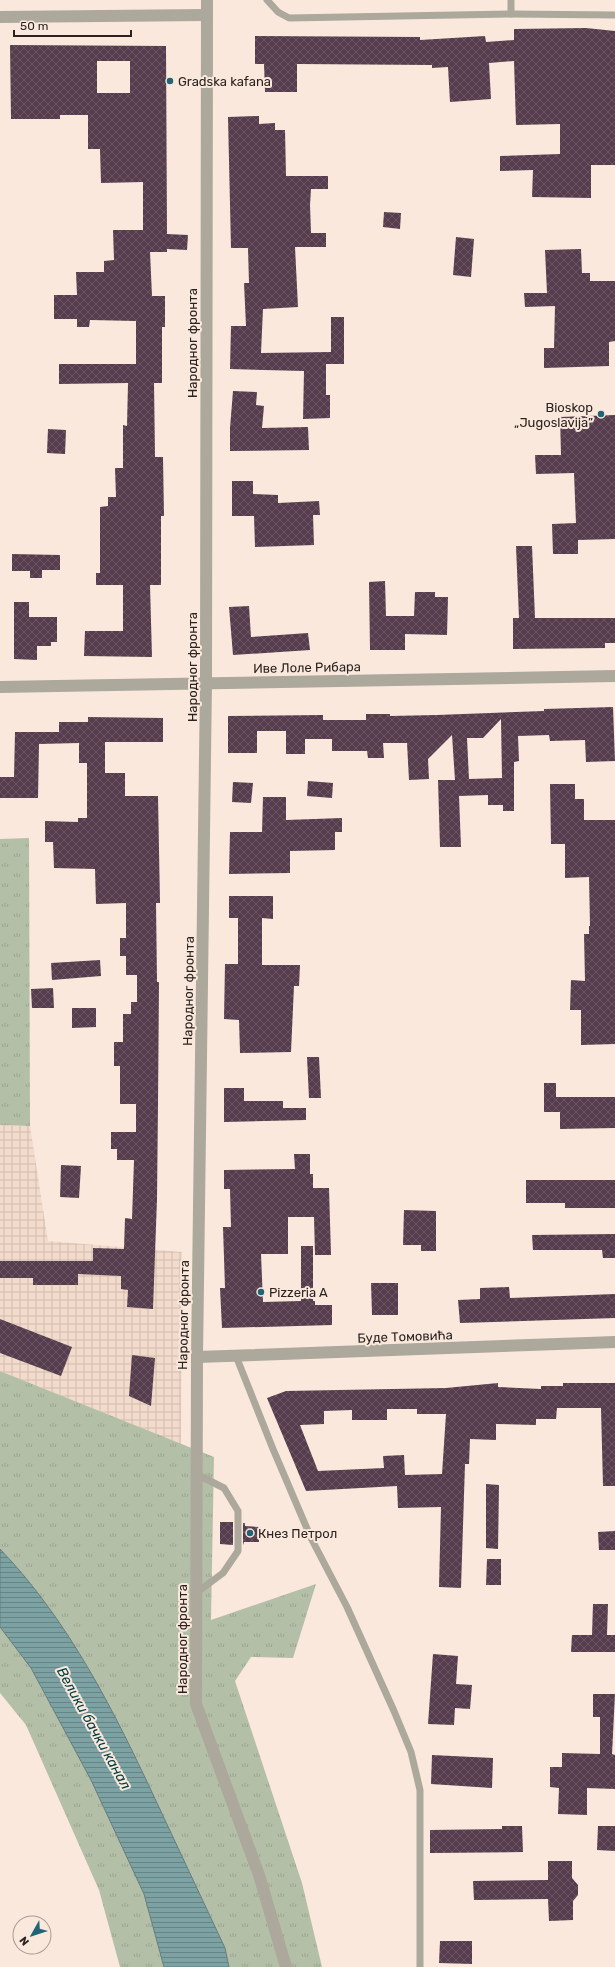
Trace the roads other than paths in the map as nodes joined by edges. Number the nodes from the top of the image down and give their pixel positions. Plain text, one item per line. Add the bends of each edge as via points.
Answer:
1 (206, 0) edge
2 (267, 0) edge
3 (511, 0) edge
4 (511, 14) junction
5 (206, 15) junction
6 (615, 15) edge
7 (0, 17) edge
8 (615, 676) edge
9 (206, 683) junction
10 (0, 687) edge
11 (615, 1342) edge
12 (236, 1356) junction
13 (197, 1358) junction
14 (196, 1474) junction
15 (196, 1593) junction
16 (286, 1967) edge
17 (420, 1967) edge

1 - 5 street, Народног фронта
2 - 4 lane via 278,12 289,18
3 - 4 lane
4 - 6 lane
5 - 7 street
5 - 9 street, Народног фронта
8 - 9 street, Иве Лоле Рибара
9 - 10 street, Иве Лоле Рибара
9 - 13 street, Народног фронта
11 - 12 street, Буде Томовића
12 - 13 street, Буде Томовића
12 - 17 lane via 312,1538 350,1614 411,1752 420,1790
13 - 14 street, Народног фронта
14 - 15 street, Народног фронта
14 - 15 lane via 224,1488 238,1511 238,1551 223,1573
15 - 16 street, Народног фронта via 196,1704 259,1875

